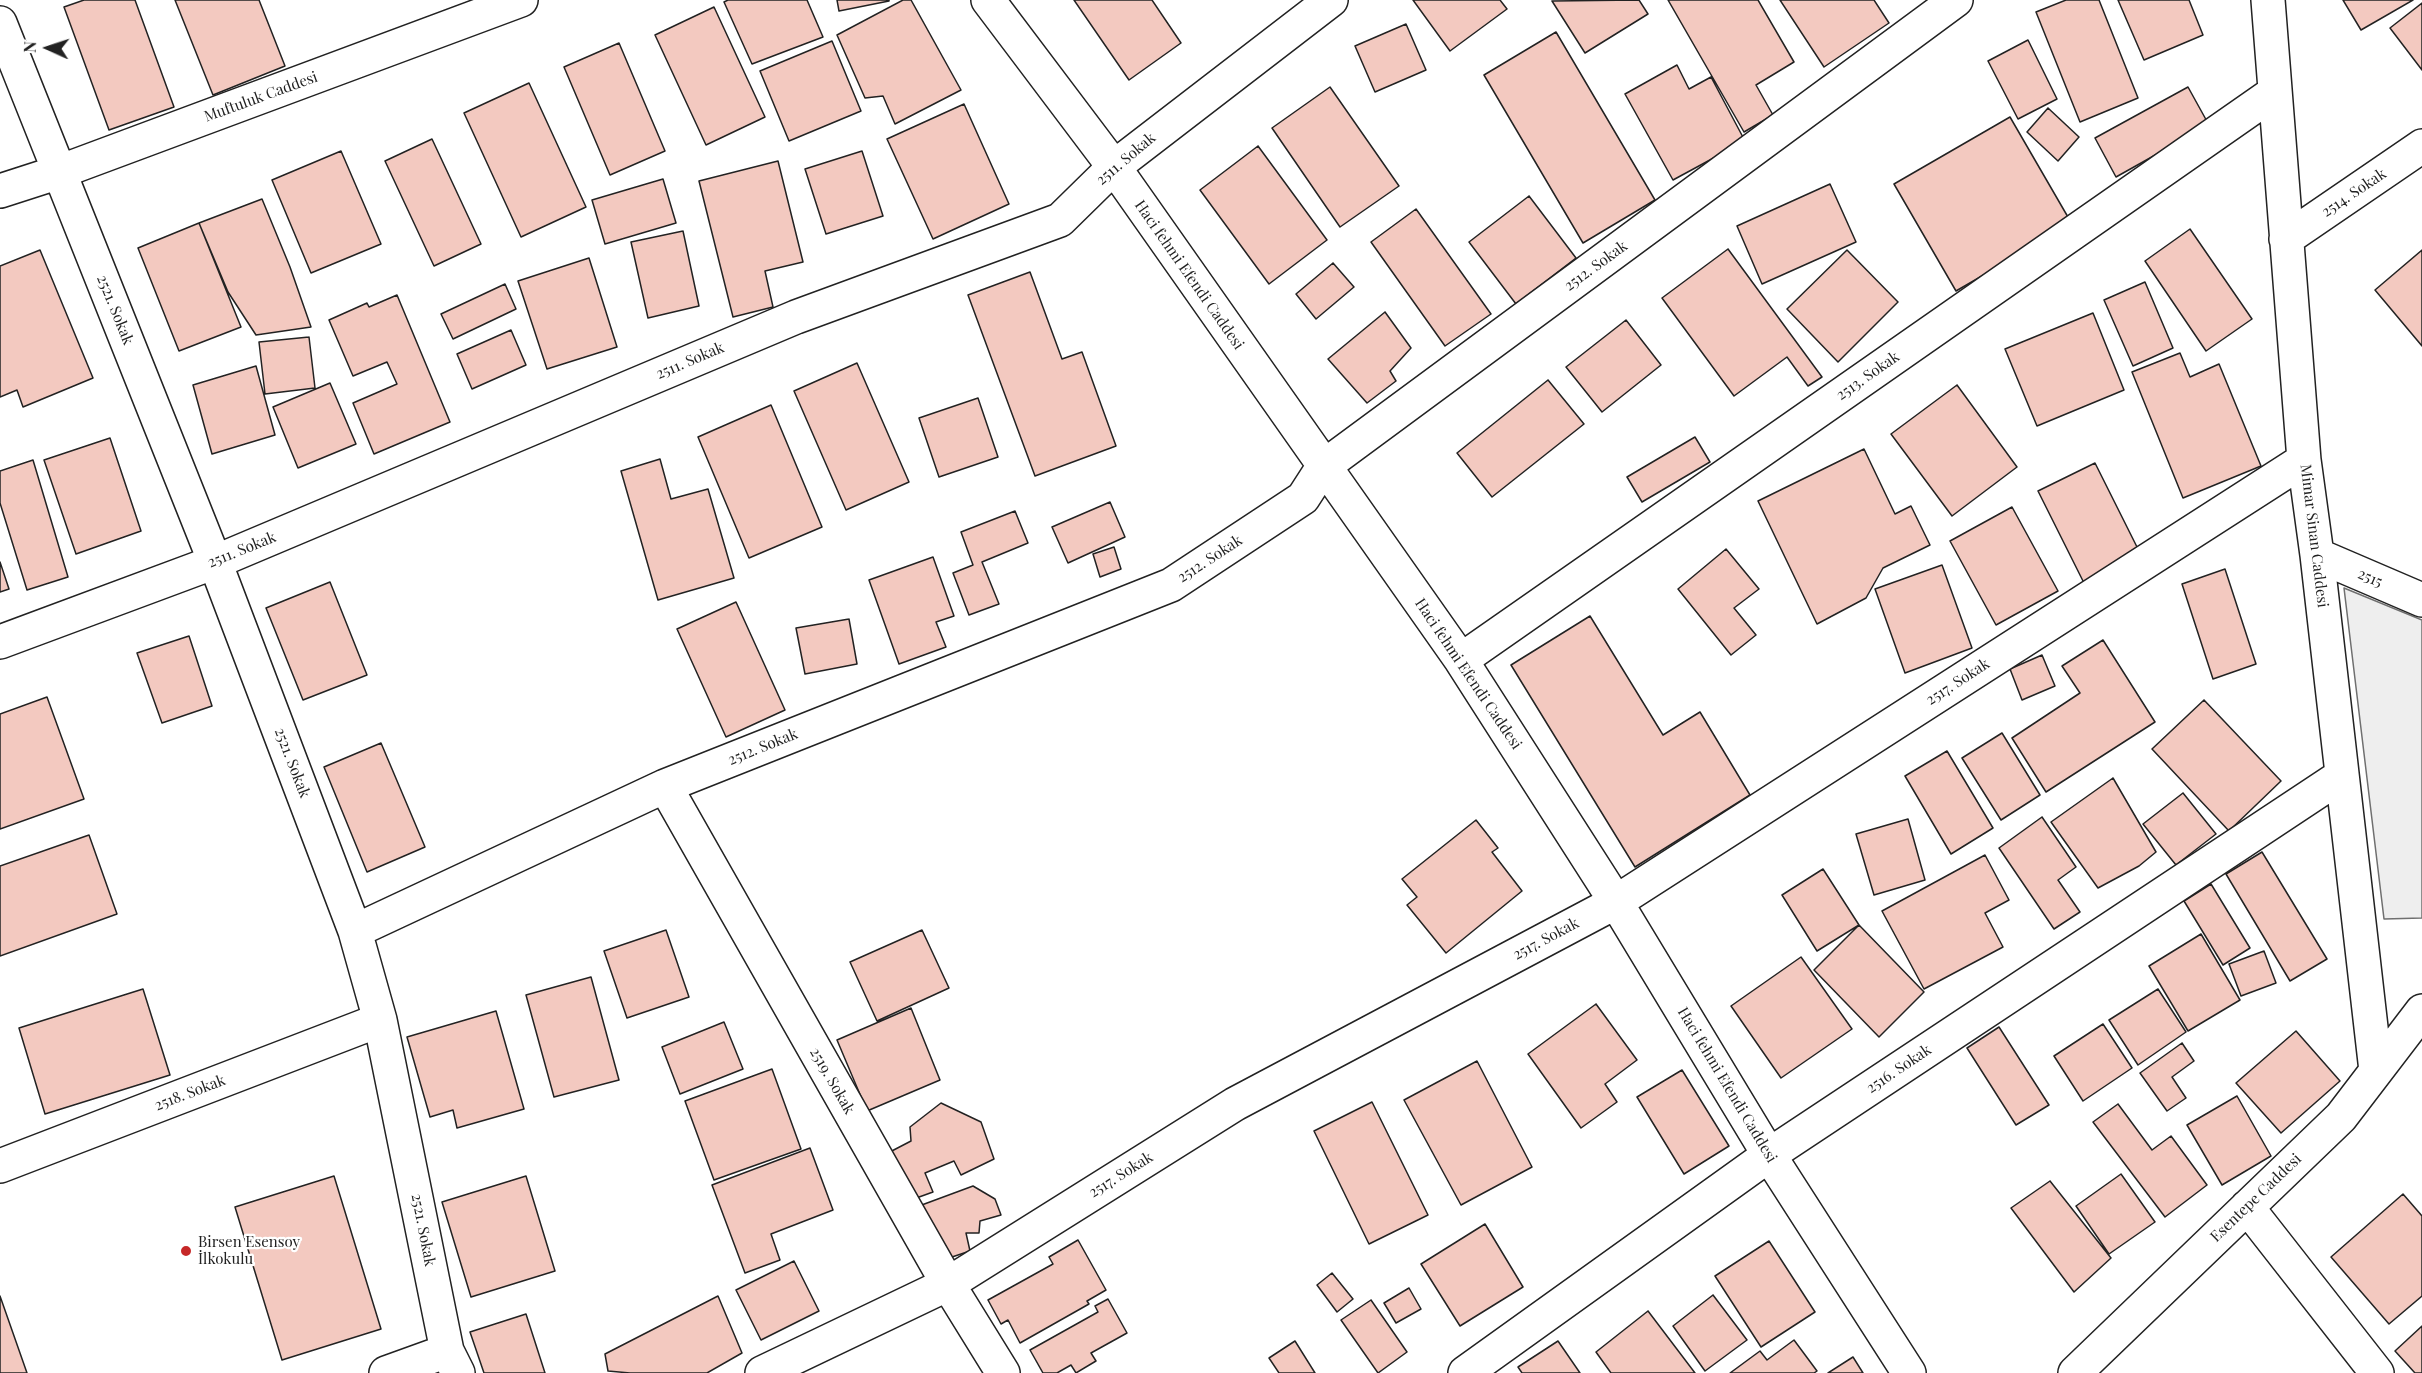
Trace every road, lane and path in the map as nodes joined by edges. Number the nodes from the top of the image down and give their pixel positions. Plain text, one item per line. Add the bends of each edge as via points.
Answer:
1 (521, 0) edge
2 (988, 0) edge
3 (1331, 0) edge
4 (1956, 0) edge
5 (2268, 0) edge
6 (0, 22) edge
7 (2275, 92) junction
8 (2422, 146) edge
9 (1114, 167) junction
10 (59, 172) junction
11 (0, 191) edge
12 (2286, 239) junction
13 (2304, 460) junction
14 (1323, 467) junction
15 (2317, 555) junction
16 (215, 562) junction
17 (2422, 600) edge
18 (0, 642) edge
19 (1461, 660) junction
20 (2341, 776) junction
21 (665, 786) junction
22 (1616, 902) junction
23 (355, 931) junction
24 (2422, 1011) edge
25 (380, 1020) junction
26 (2376, 1071) junction
27 (1769, 1155) junction
28 (0, 1166) edge
29 (2247, 1207) junction
30 (948, 1284) junction
31 (453, 1362) edge
32 (386, 1373) edge
33 (762, 1373) edge
34 (1003, 1373) edge
35 (1465, 1373) edge
36 (1909, 1373) edge
37 (2075, 1373) edge
38 (2377, 1373) edge

1 - 10 street, Muftuluk Caddesi
2 - 9 street, Haci fehmi Efendi Caddesi
3 - 9 street, 2511. Sokak
4 - 14 street, 2512. Sokak
5 - 7 street, Mimar Sinan Caddesi
6 - 10 street, 2521. Sokak
7 - 12 street, Mimar Sinan Caddesi
7 - 19 street, 2513. Sokak
8 - 12 street, 2514. Sokak
9 - 14 street, Haci fehmi Efendi Caddesi
9 - 16 street, 2511. Sokak via 1060,220 796,317
10 - 11 street, Muftuluk Caddesi
10 - 16 street, 2521. Sokak
12 - 13 street, Mimar Sinan Caddesi
13 - 15 street, Mimar Sinan Caddesi
13 - 22 street, 2517. Sokak
14 - 19 street, Haci fehmi Efendi Caddesi
14 - 21 street, 2512. Sokak via 1303,498 1171,585
15 - 17 street, 2515
15 - 20 street, Mimar Sinan Caddesi
16 - 18 street, 2511. Sokak
16 - 23 street, 2521. Sokak
19 - 22 street, Haci fehmi Efendi Caddesi
20 - 26 street, Mimar Sinan Caddesi
20 - 27 street, 2516. Sokak
21 - 23 street, 2512. Sokak
21 - 30 street, 2519. Sokak
22 - 27 street, Haci fehmi Efendi Caddesi
22 - 30 street, 2517. Sokak via 1235,1104
23 - 25 street, 2521. Sokak
24 - 26 street, Esentepe Caddesi
25 - 28 street, 2518. Sokak
25 - 31 street, 2521. Sokak
26 - 29 street, Esentepe Caddesi via 2341,1117
27 - 35 street, 2516. Sokak
27 - 36 street, Haci fehmi Efendi Caddesi
29 - 37 street, Esentepe Caddesi
29 - 38 street
30 - 33 street, 2517. Sokak
30 - 34 street, 2519. Sokak
31 - 32 street

